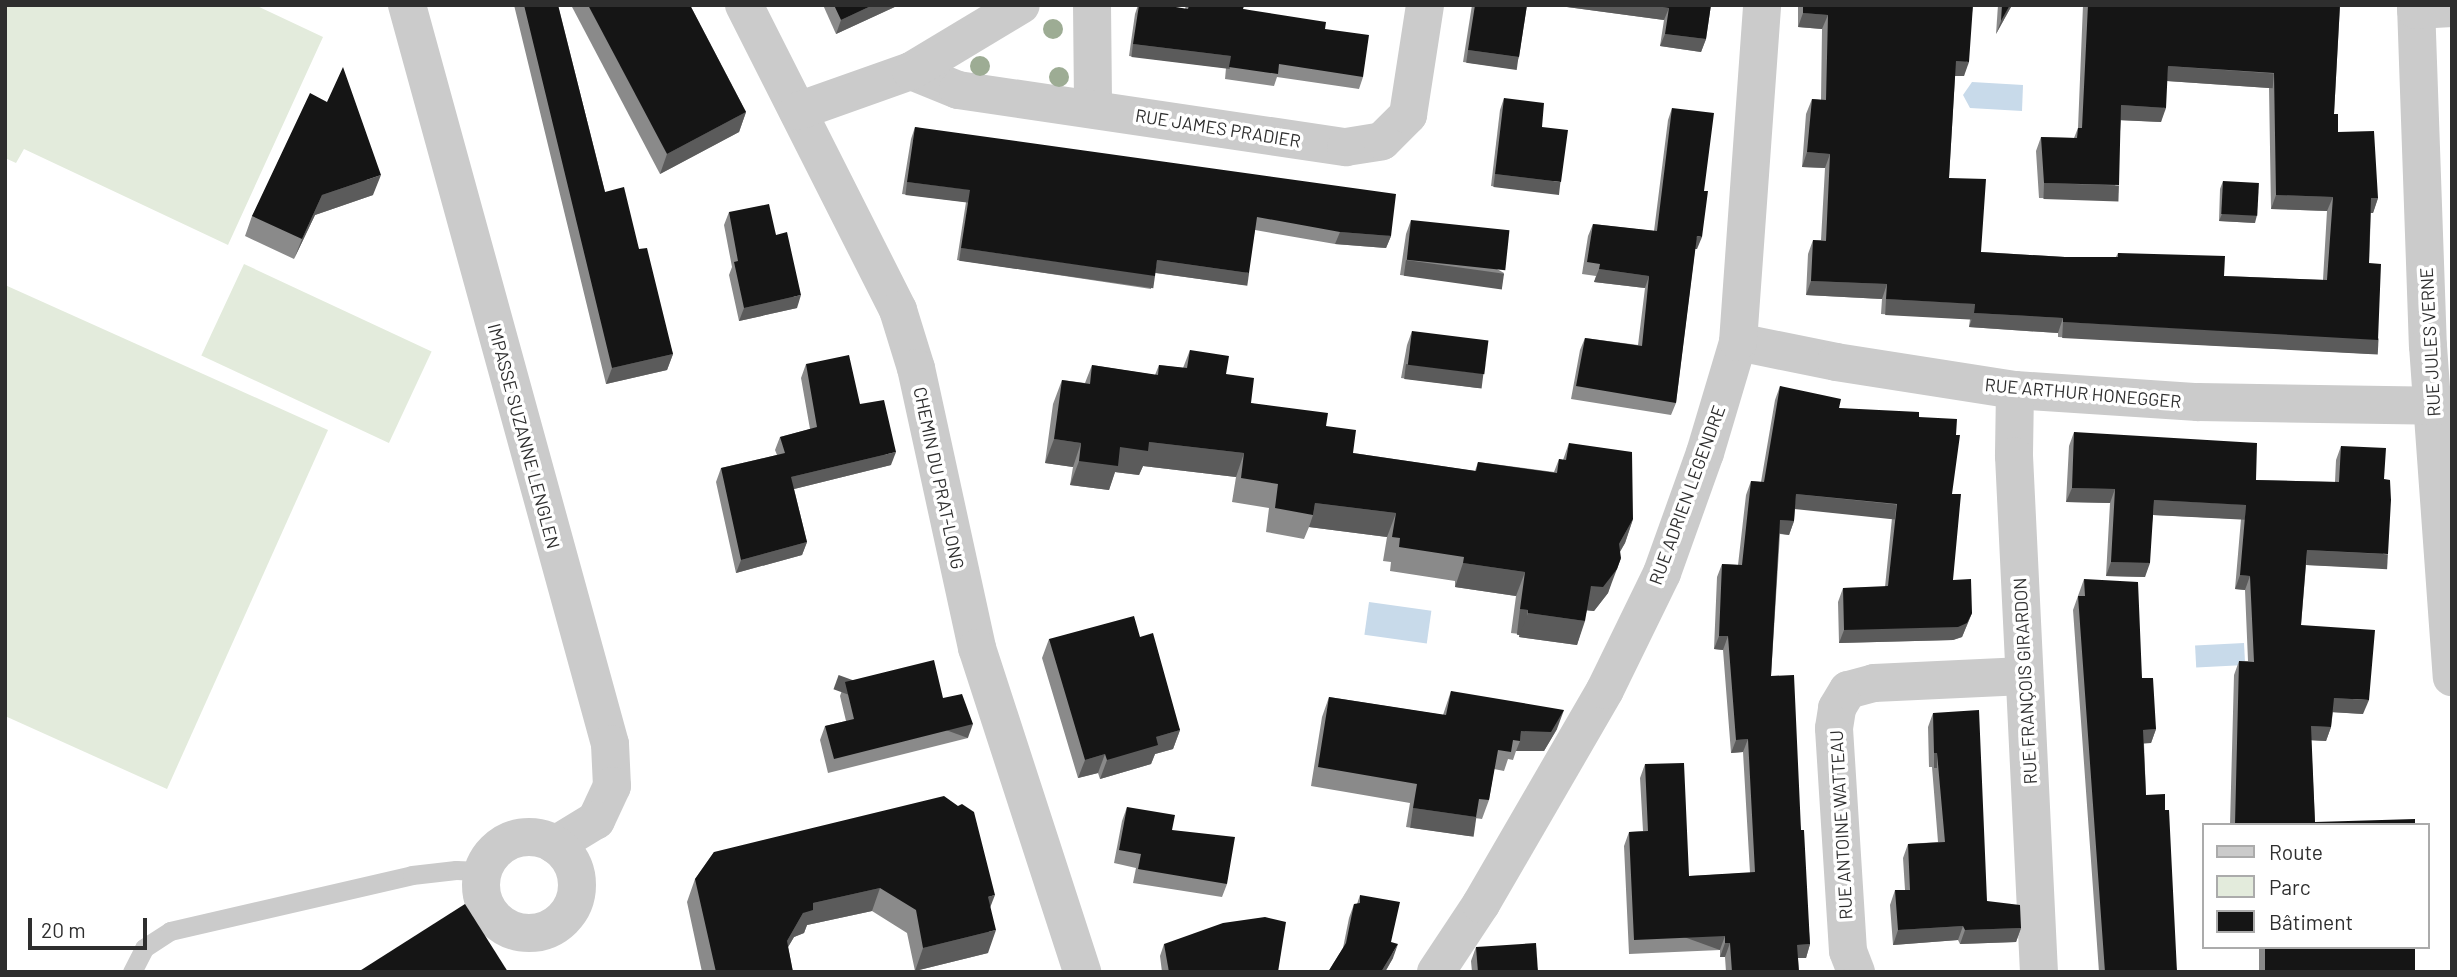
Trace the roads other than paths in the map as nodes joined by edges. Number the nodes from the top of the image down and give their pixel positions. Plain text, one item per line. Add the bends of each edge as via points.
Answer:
1 (407, 5) edge
2 (744, 5) edge
3 (1021, 5) edge
4 (1092, 5) edge
5 (1425, 5) edge
6 (1762, 5) edge
7 (2428, 8) edge
8 (911, 71) junction
9 (1093, 109) junction
10 (799, 111) junction
11 (1738, 342) junction
12 (2015, 390) junction
13 (2442, 406) edge
14 (2024, 676) junction
15 (2452, 677) edge
16 (555, 845) junction
17 (482, 871) junction
18 (132, 972) edge
19 (1082, 972) edge
20 (1436, 972) edge
21 (1856, 972) edge
22 (2039, 972) edge

1 - 16 street, IMPASSE SUZANNE LENGLEN via 610,744 612,786 596,820
2 - 10 street, CHEMIN DU PRAT-LONG
3 - 8 street
4 - 9 street
5 - 9 street, RUE JAMES PRADIER via 1408,115 1382,141 1346,147
6 - 11 street, RUE ADRIEN LEGENDRE
7 - 13 street, RUE JULES VERNE
8 - 9 street, RUE JAMES PRADIER via 958,90
8 - 10 street
10 - 19 street, CHEMIN DU PRAT-LONG via 898,310 916,368 977,648
11 - 12 street, RUE ARTHUR HONEGGER
11 - 20 street, RUE ADRIEN LEGENDRE via 1662,573 1605,690 1481,904
12 - 13 street, RUE ARTHUR HONEGGER via 2198,402
12 - 14 street, RUE FRANÇOIS GIRARDON
13 - 15 street, RUE JULES VERNE
14 - 21 street, RUE ANTOINE WATTEAU via 1874,683 1847,690 1837,708 1835,728 1848,951
14 - 22 street, RUE FRANÇOIS GIRARDON
16 - 17 street via 534,838 512,840 499,847
16 - 17 street via 575,870 574,902 554,927 538,933 506,928 492,918 480,887
17 - 18 lane via 412,875 170,931 144,948

